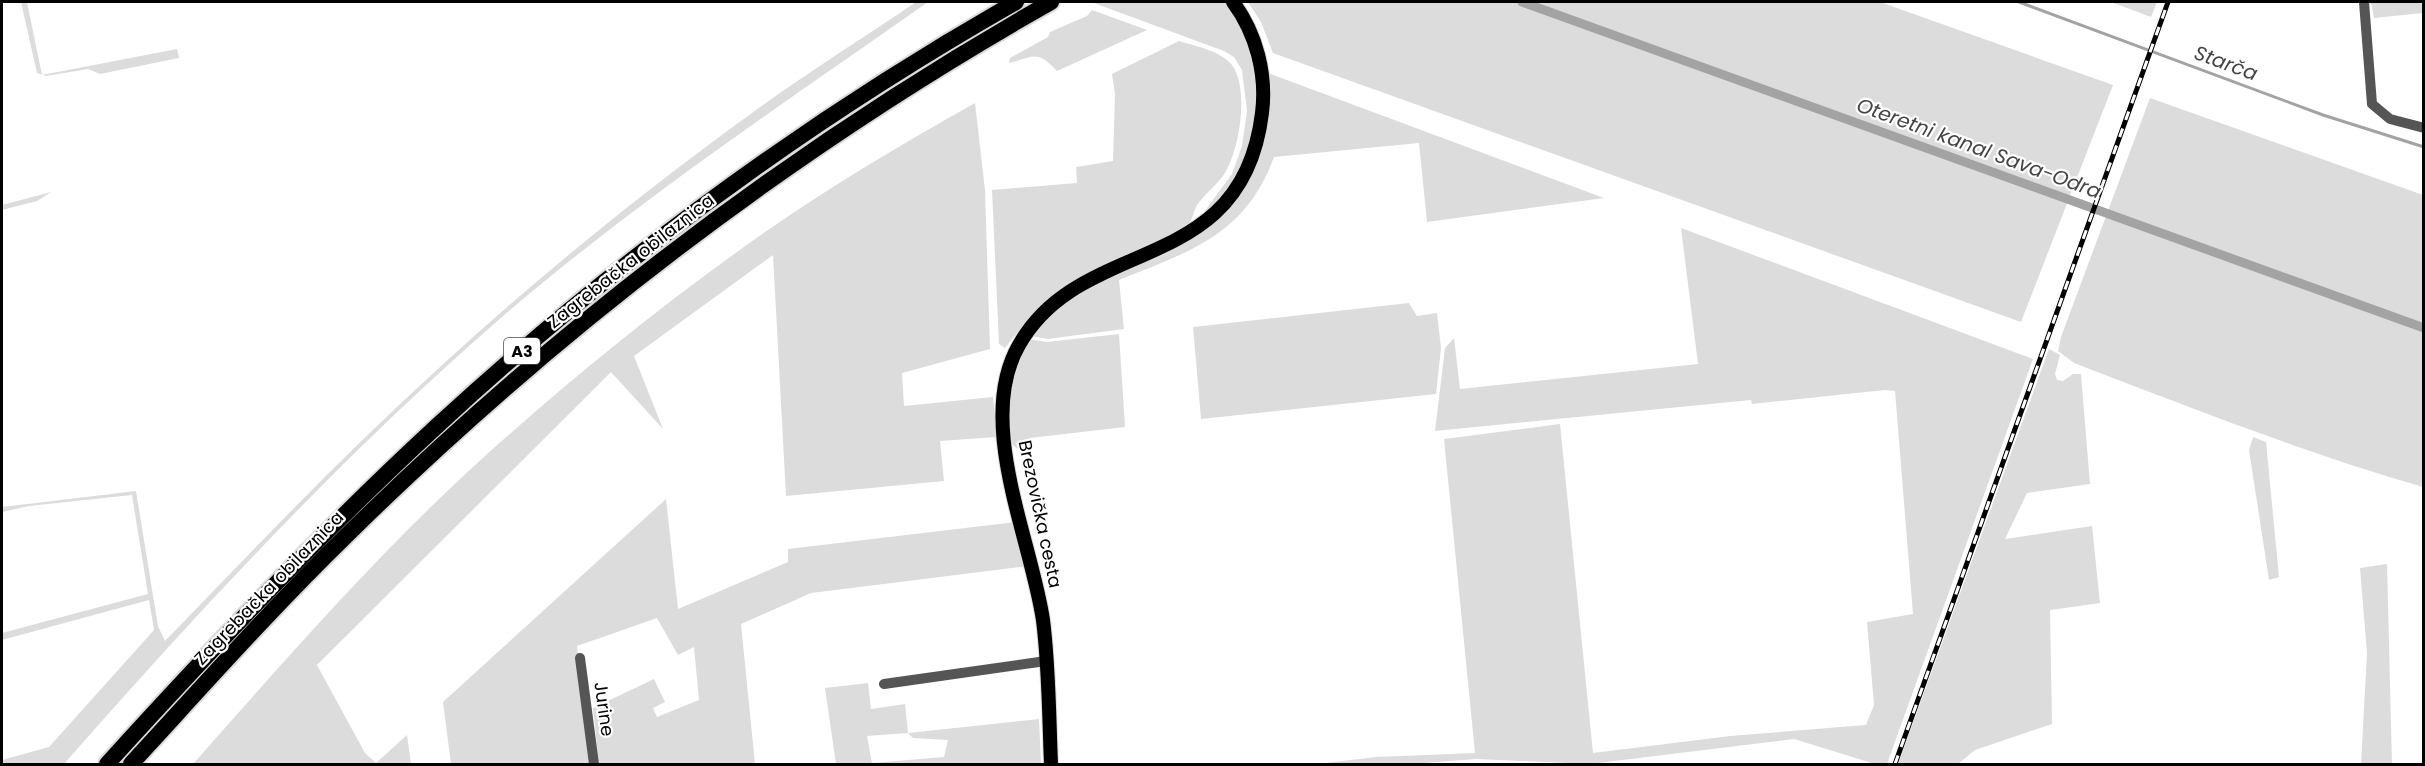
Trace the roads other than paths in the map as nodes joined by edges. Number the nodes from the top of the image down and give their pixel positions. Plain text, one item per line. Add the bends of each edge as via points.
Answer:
1 (1016, 2) edge
2 (1051, 2) edge
3 (1233, 2) edge
4 (2364, 2) edge
5 (2424, 128) edge
6 (580, 658) dead end
7 (1046, 661) junction
8 (884, 684) dead end
9 (107, 765) edge
10 (131, 765) edge
11 (594, 765) edge
12 (1051, 765) edge

1 - 9 highway, Zagrebačka obilaznica / A3 via 854,102 720,195 512,360 301,556
2 - 10 highway, Zagrebačka obilaznica / A3 via 874,109 729,208 523,372 314,567
3 - 7 main road, Brezovička cesta via 1256,46 1263,89 1255,150 1242,178 1221,207 1191,232 1156,252 1096,277 1055,302 1028,331 1008,373 1003,403 1006,447 1039,597
4 - 5 street via 2372,105 2390,119
6 - 11 street, Jurine
7 - 8 street
7 - 12 main road, Brezovička cesta

